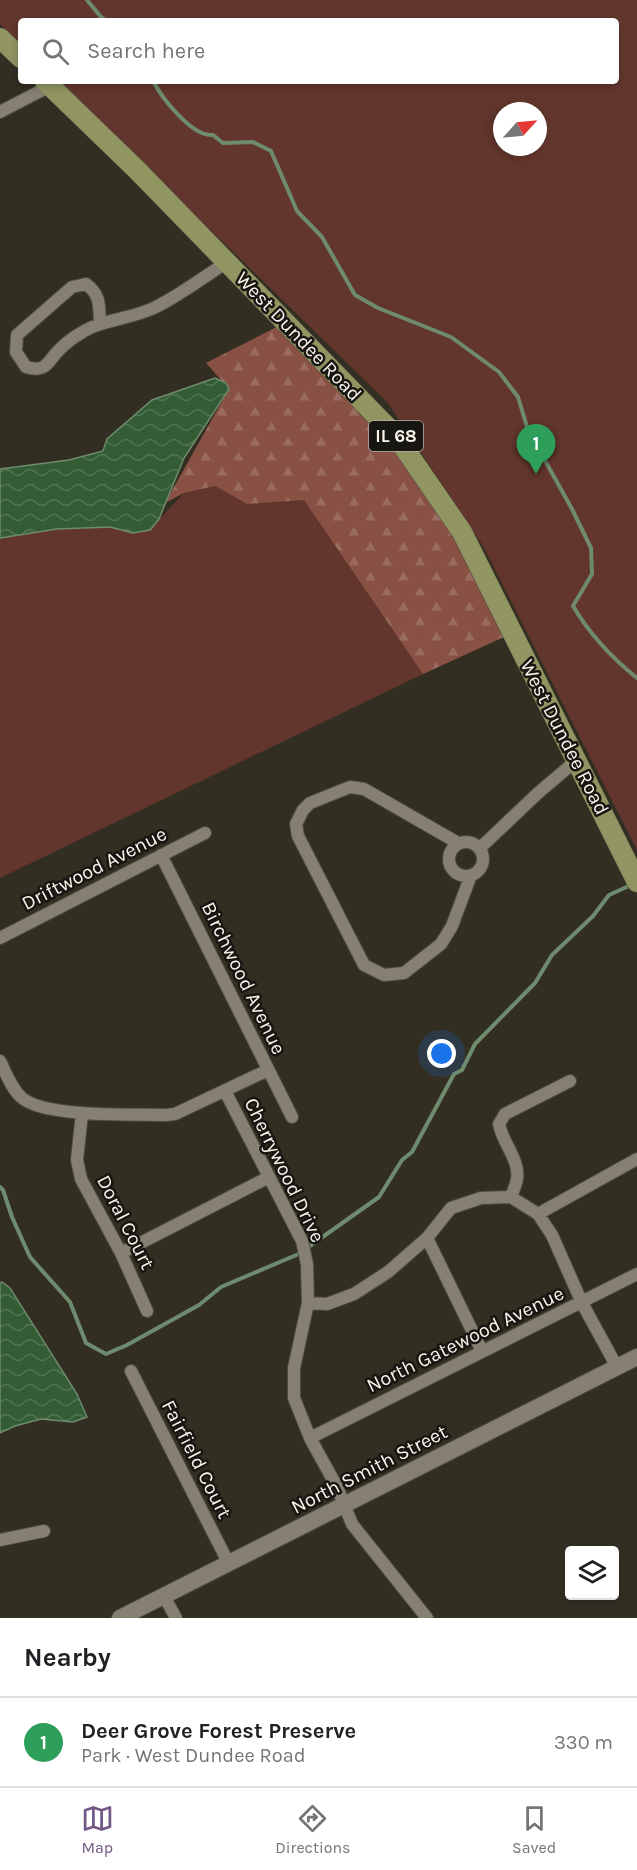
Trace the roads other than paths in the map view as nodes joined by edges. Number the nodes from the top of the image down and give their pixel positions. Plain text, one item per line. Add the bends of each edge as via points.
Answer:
1 (0, 38) edge
2 (18, 55) edge
3 (46, 84) edge
4 (49, 84) edge
5 (0, 112) edge
6 (226, 262) junction
7 (100, 324) junction
8 (577, 760) junction
9 (205, 833) dead end
10 (458, 843) junction
11 (480, 848) junction
12 (161, 855) junction
13 (471, 875) junction
14 (635, 878) edge
15 (0, 938) edge
16 (0, 1061) edge
17 (268, 1070) junction
18 (570, 1081) dead end
19 (225, 1091) junction
20 (82, 1113) junction
21 (292, 1117) dead end
22 (637, 1159) edge
23 (268, 1177) junction
24 (511, 1197) junction
25 (538, 1214) junction
26 (427, 1238) junction
27 (121, 1253) junction
28 (637, 1274) edge
29 (582, 1302) junction
30 (308, 1304) junction
31 (147, 1311) dead end
32 (482, 1351) junction
33 (637, 1357) edge
34 (616, 1367) junction
35 (131, 1371) dead end
36 (310, 1438) junction
37 (345, 1505) junction
38 (44, 1531) dead end
39 (0, 1540) edge
40 (228, 1564) junction
41 (164, 1596) junction
42 (120, 1618) edge
43 (176, 1618) edge
44 (427, 1618) edge

1 - 2 main road
3 - 5 street
4 - 6 main road, West Dundee Road / IL 68
6 - 7 street via 155,307
6 - 8 main road, West Dundee Road / IL 68 via 396,436 462,532
7 - 7 street via 81,333 57,351 49,364 35,370 26,367 16,352 16,335 72,287 86,284 95,290
8 - 11 street
8 - 14 main road, West Dundee Road / IL 68
9 - 12 street, Driftwood Avenue
10 - 11 street via 470,841
10 - 13 street via 450,851 451,868 460,875
10 - 13 street via 364,789 350,787 310,803 296,824 298,836 364,965 384,975 404,973 441,944
11 - 13 street via 483,864
12 - 15 street, Driftwood Avenue
12 - 17 street, Birchwood Avenue
16 - 20 street via 21,1097 33,1105
17 - 19 street
17 - 21 street, Birchwood Avenue
18 - 24 street via 505,1114 499,1124 518,1177
19 - 20 street via 166,1115
19 - 23 street, Cherrywood Drive
20 - 27 street, Doral Court via 77,1160 81,1179
22 - 25 street
23 - 27 street
23 - 30 street, Cherrywood Drive via 302,1241
24 - 25 street
24 - 26 street via 481,1197 451,1208
25 - 29 street via 552,1235
26 - 30 street via 388,1272 354,1294 327,1304
26 - 32 street
27 - 31 street, Doral Court
28 - 29 street, North Gatewood Avenue
29 - 32 street, North Gatewood Avenue
29 - 34 street
30 - 36 street, Cherrywood Drive via 294,1368 294,1398
32 - 36 street, North Gatewood Avenue
33 - 34 street, North Smith Street
34 - 37 street, North Smith Street
35 - 40 street, Fairfield Court
36 - 37 street, Cherrywood Drive
37 - 40 street, North Smith Street
37 - 44 street, Cherrywood Drive via 352,1524
38 - 39 street
40 - 41 street, North Smith Street
41 - 42 street, North Smith Street
41 - 43 street

